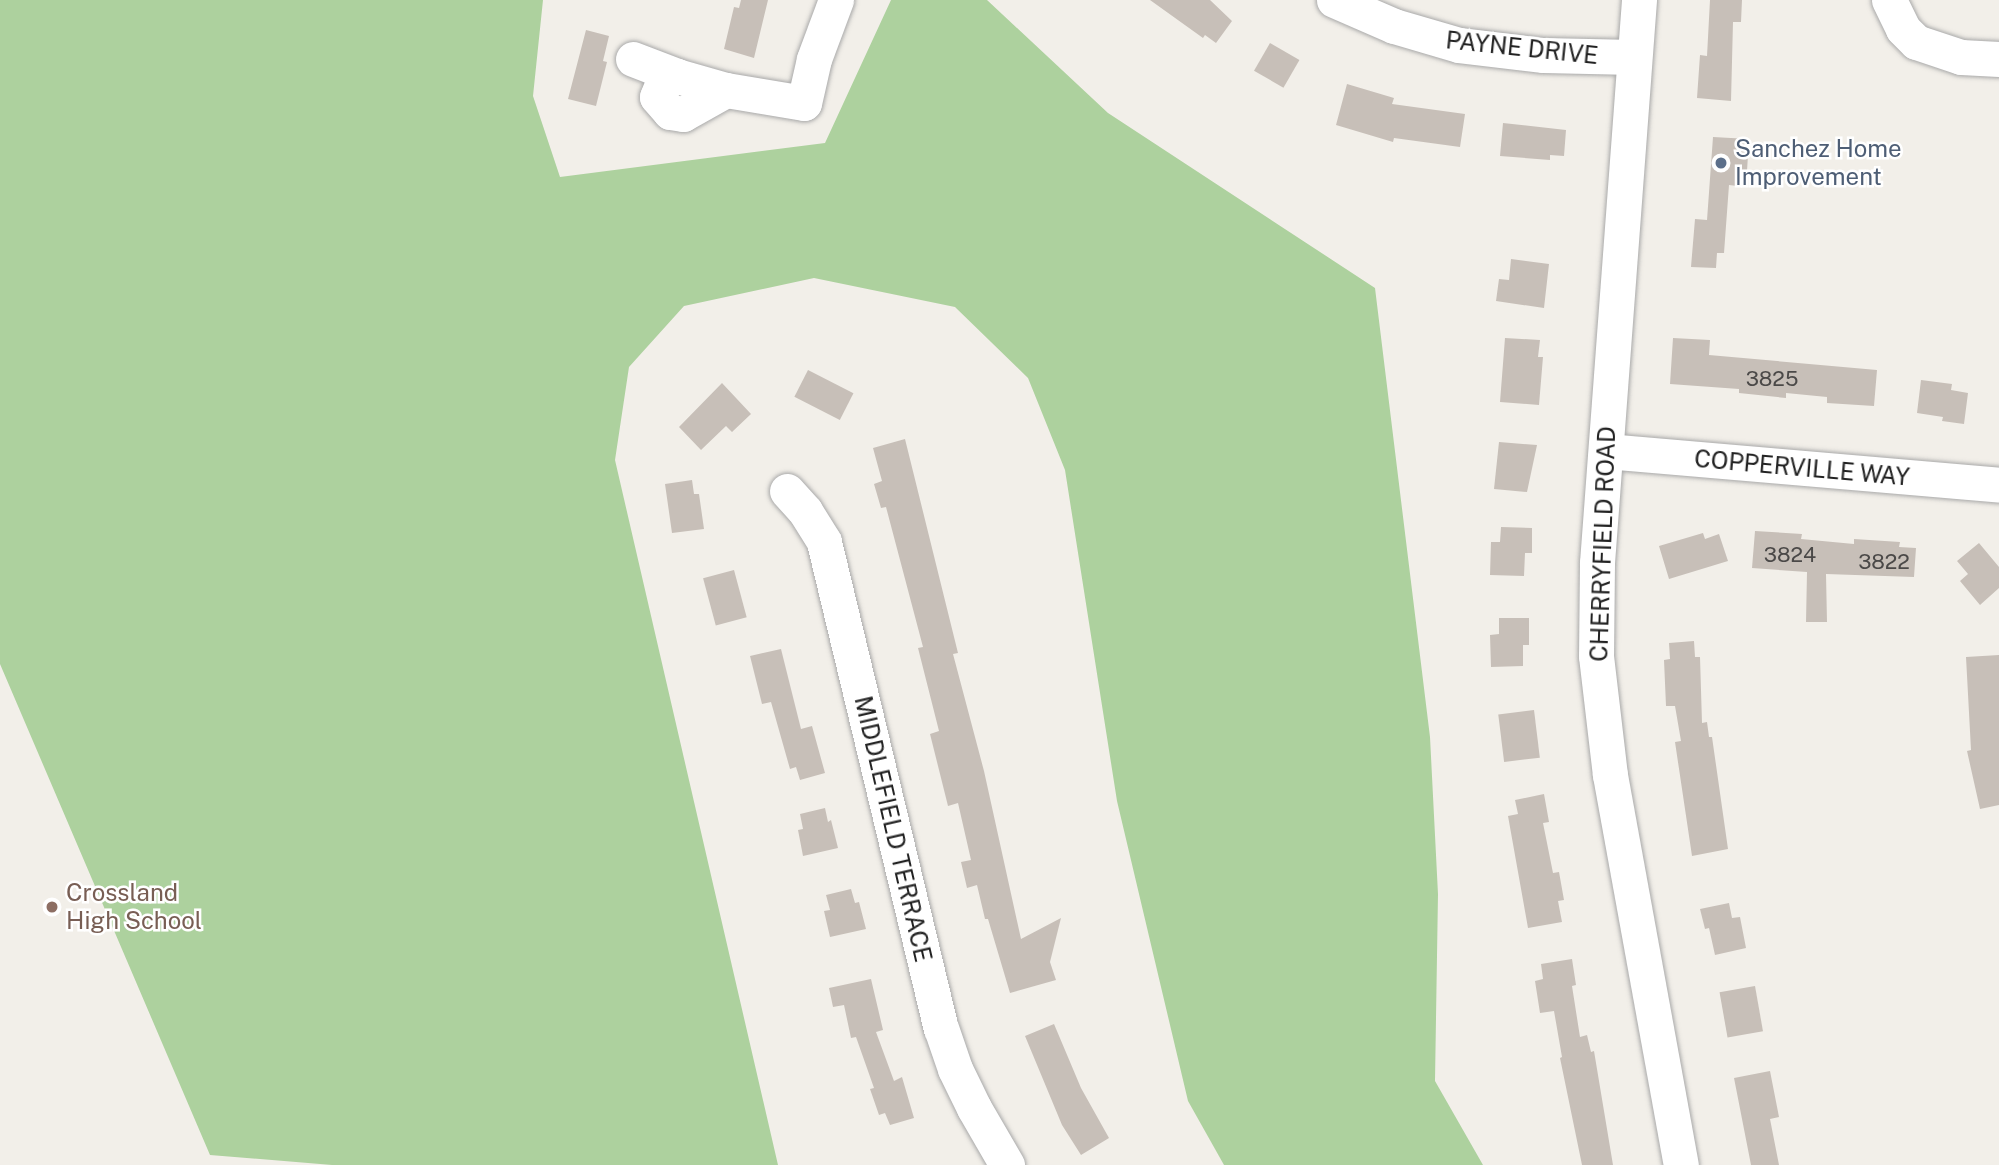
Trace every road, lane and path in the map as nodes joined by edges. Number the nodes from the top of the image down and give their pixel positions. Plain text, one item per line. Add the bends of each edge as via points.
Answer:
1 (836, 0) edge
2 (1335, 0) edge
3 (1639, 0) edge
4 (1889, 0) edge
5 (1634, 57) junction
6 (633, 59) dead end
7 (1999, 60) edge
8 (1606, 451) junction
9 (1999, 485) edge
10 (788, 491) dead end
11 (1007, 1165) edge
12 (1681, 1165) edge

1 - 6 street via 814,59 804,103 726,90 683,114 670,112 657,96 663,82 677,76
2 - 5 street, PAYNE DRIVE via 1394,26 1459,45 1543,55
3 - 5 street, CHERRYFIELD ROAD
4 - 7 street via 1903,29 1916,42 1961,57
5 - 8 street, CHERRYFIELD ROAD
8 - 9 street, COPPERVILLE WAY
8 - 12 street, CHERRYFIELD ROAD via 1595,656 1603,729
10 - 11 street, MIDDLEFIELD TERRACE via 824,542 941,1028 955,1069

